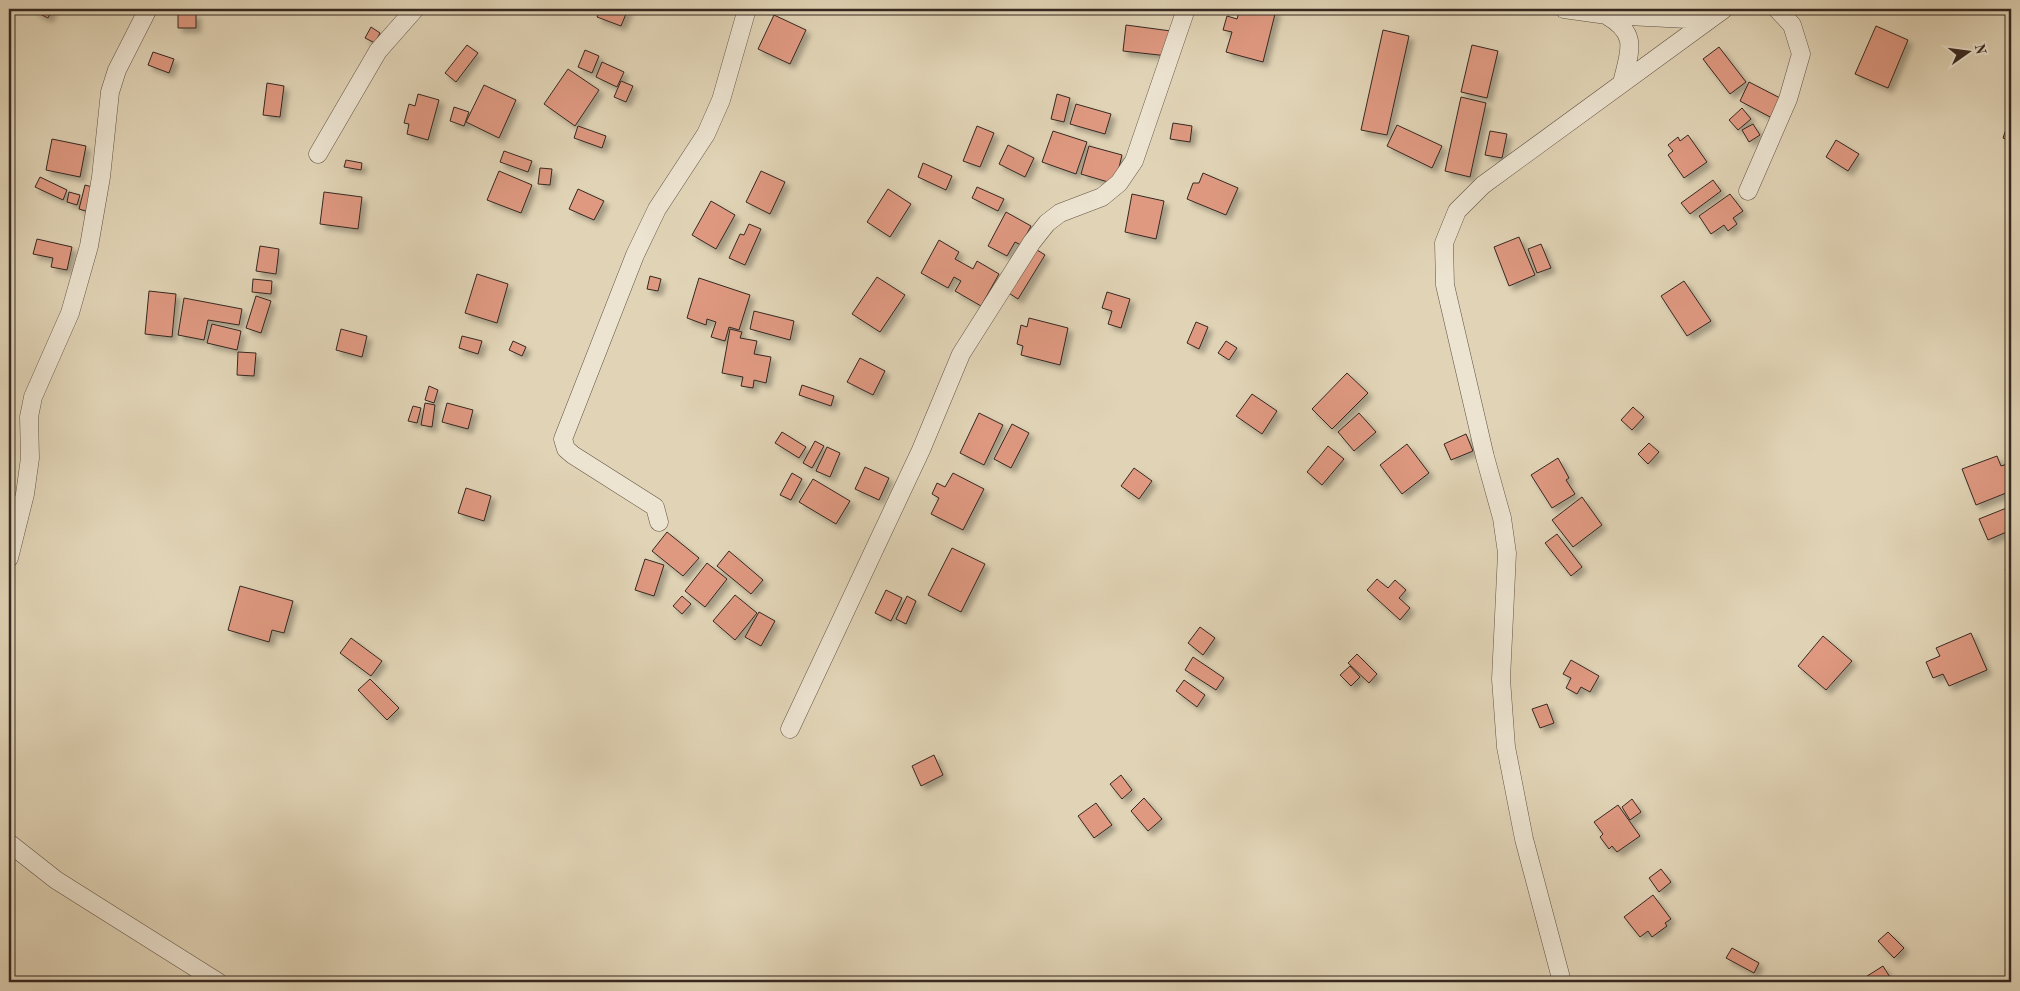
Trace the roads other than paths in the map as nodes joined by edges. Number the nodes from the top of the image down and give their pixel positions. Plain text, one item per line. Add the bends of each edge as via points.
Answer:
1 (148, 9) edge
2 (415, 9) edge
3 (747, 9) edge
4 (1186, 9) edge
5 (1564, 9) edge
6 (1724, 9) edge
7 (1777, 9) edge
8 (1603, 12) edge
9 (1708, 20) junction
10 (1622, 83) junction
11 (318, 154) dead end
12 (1748, 191) dead end
13 (659, 522) dead end
14 (9, 558) edge
15 (790, 729) dead end
16 (9, 843) edge
17 (218, 982) edge
18 (1562, 982) edge

1 - 14 street via 117,70 110,92 101,177 89,246 70,313 33,397 25,494
2 - 11 street via 378,52
3 - 13 street via 721,100 706,134 657,209 635,255 563,439 566,449 573,455 655,507
4 - 15 street via 1134,161 1119,183 1102,197 1060,213 1047,223 960,354 921,450
5 - 8 street
6 - 9 street
7 - 12 street via 1792,25 1802,54 1788,99
8 - 9 street
8 - 10 street via 1619,22 1629,39 1629,55
9 - 10 street
10 - 18 street via 1483,185 1457,211 1444,243 1445,285 1503,527 1506,553 1501,679 1506,747 1524,839
16 - 17 street via 56,880

